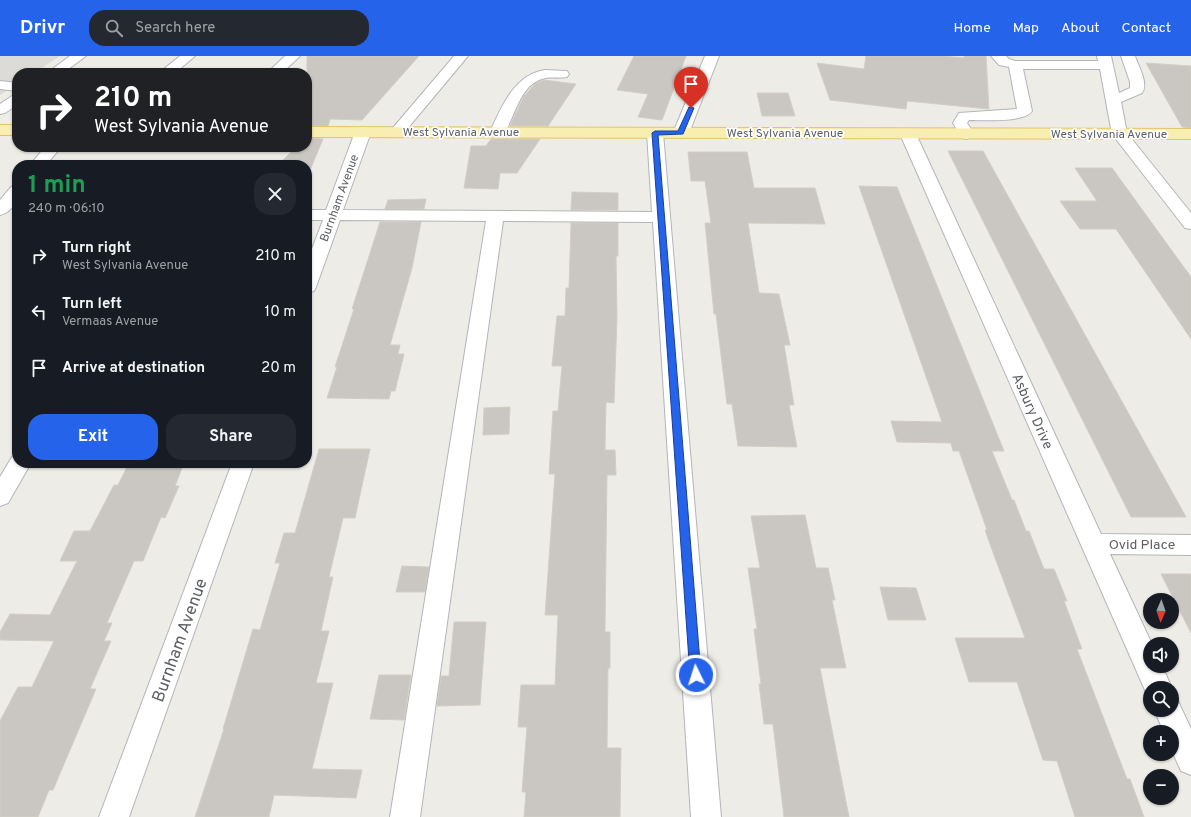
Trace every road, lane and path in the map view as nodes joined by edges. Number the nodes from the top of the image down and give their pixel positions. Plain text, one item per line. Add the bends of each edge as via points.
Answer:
1 (79, 56) edge
2 (188, 56) edge
3 (293, 56) edge
4 (461, 56) edge
5 (712, 56) edge
6 (998, 56) edge
7 (1128, 56) edge
8 (1105, 60) edge
9 (1015, 64) junction
10 (61, 68) edge
11 (172, 68) edge
12 (280, 68) edge
13 (562, 74) dead end
14 (0, 85) edge
15 (12, 86) edge
16 (1113, 100) junction
17 (12, 102) edge
18 (0, 110) edge
19 (0, 130) edge
20 (12, 130) edge
21 (312, 132) edge
22 (364, 132) junction
23 (397, 132) junction
24 (498, 132) junction
25 (655, 133) junction
26 (681, 133) junction
27 (908, 134) junction
28 (966, 134) junction
29 (1120, 134) junction
30 (1191, 134) edge
31 (49, 152) edge
32 (42, 160) edge
33 (12, 196) edge
34 (0, 210) edge
35 (0, 214) edge
36 (12, 214) edge
37 (312, 215) edge
38 (333, 215) junction
39 (495, 216) junction
40 (662, 217) junction
41 (1191, 224) edge
42 (312, 273) edge
43 (17, 468) edge
44 (241, 468) edge
45 (0, 497) edge
46 (1093, 544) junction
47 (1191, 545) edge
48 (1155, 681) edge
49 (1171, 717) edge
50 (1191, 761) edge
51 (114, 817) edge
52 (404, 817) edge
53 (706, 817) edge

1 - 10 street
2 - 11 street
3 - 12 street
4 - 23 street
5 - 26 street
6 - 9 street via 1004,62
7 - 16 street via 1137,82 1137,90
8 - 9 street
8 - 16 street
9 - 28 street via 1025,111 1020,114 964,116 960,123
13 - 24 street via 538,74 526,83
14 - 15 street
16 - 29 street
17 - 18 street
19 - 20 main road
21 - 22 main road, West Sylvania Avenue
22 - 23 main road, West Sylvania Avenue
22 - 38 street, Burnham Avenue
23 - 24 main road, West Sylvania Avenue
24 - 25 main road, West Sylvania Avenue
25 - 26 main road, West Sylvania Avenue
25 - 40 street
26 - 27 main road, West Sylvania Avenue
27 - 28 main road, West Sylvania Avenue
27 - 46 street, Asbury Drive
28 - 29 main road, West Sylvania Avenue
29 - 30 main road, West Sylvania Avenue
29 - 41 street
31 - 32 street
33 - 34 street
35 - 36 street
37 - 38 street
38 - 39 street
38 - 42 street, Burnham Avenue
39 - 40 street
39 - 52 street
40 - 53 street
43 - 45 street
44 - 51 street, Burnham Avenue
46 - 47 street, Ovid Place
46 - 48 street, Asbury Drive
49 - 50 street

